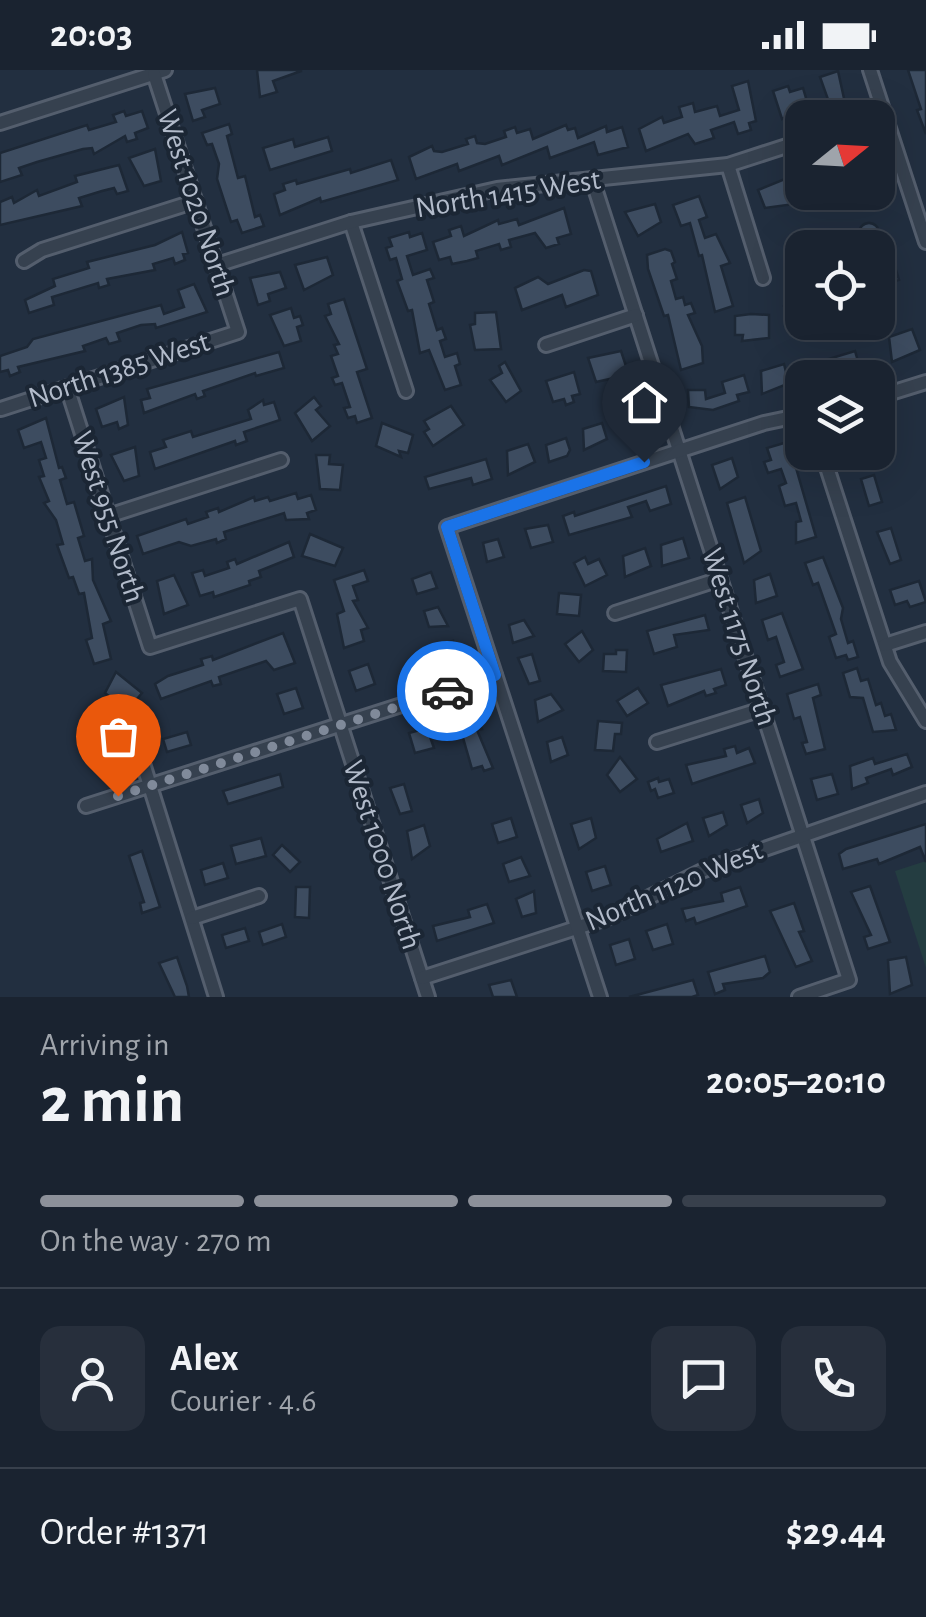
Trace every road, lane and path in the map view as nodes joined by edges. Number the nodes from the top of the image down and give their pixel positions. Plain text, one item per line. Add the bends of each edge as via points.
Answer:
1 (870, 70) edge
2 (160, 72) edge
3 (877, 100) edge
4 (0, 123) edge
5 (785, 147) edge
6 (895, 157) edge
7 (728, 165) junction
8 (592, 179) junction
9 (196, 200) junction
10 (351, 222) junction
11 (926, 242) edge
12 (24, 260) dead end
13 (217, 265) junction
14 (763, 278) dead end
15 (636, 316) junction
16 (238, 332) joint
17 (546, 345) dead end
18 (926, 382) edge
19 (67, 387) junction
20 (406, 392) dead end
21 (895, 392) edge
22 (1, 408) edge
23 (785, 420) edge
24 (679, 450) junction
25 (281, 460) dead end
26 (828, 470) edge
27 (108, 516) junction
28 (720, 579) junction
29 (300, 599) joint
30 (615, 613) dead end
31 (926, 632) edge
32 (884, 645) junction
33 (495, 675) junction
34 (762, 709) junction
35 (926, 721) edge
36 (131, 725) dead end
37 (340, 726) junction
38 (657, 742) dead end
39 (150, 786) junction
40 (926, 793) edge
41 (86, 806) dead end
42 (802, 834) junction
43 (259, 896) dead end
44 (192, 918) junction
45 (577, 928) junction
46 (422, 978) junction
47 (216, 997) edge
48 (428, 997) edge
49 (600, 997) edge
50 (799, 997) edge

1 - 3 street
2 - 4 street
2 - 9 street, West 1020 North
5 - 7 street, North 1415 West
6 - 11 street
7 - 8 street, North 1415 West
7 - 14 street
8 - 10 street, North 1415 West via 498,189
8 - 15 street, West 1175 North
9 - 12 street
9 - 13 street, West 1020 North
10 - 13 street, North 1415 West
10 - 20 street
13 - 16 street, West 1020 North
15 - 17 street
15 - 24 street, West 1175 North
16 - 19 street, North 1385 West
18 - 21 street
19 - 22 street, North 1385 West
19 - 27 street, West 955 North
23 - 24 street
24 - 28 street, West 1175 North
24 - 33 street via 447,527
25 - 27 street
26 - 32 street
27 - 29 street, West 955 North via 150,647
28 - 30 street
28 - 34 street, West 1175 North
29 - 37 street, West 1000 North
31 - 32 street
32 - 35 street
33 - 37 street
33 - 45 street
34 - 38 street
34 - 42 street, West 1175 North
36 - 39 street
37 - 39 street
37 - 46 street, West 1000 North
39 - 41 street
39 - 44 street
40 - 42 street, North 1120 West
42 - 45 street, North 1120 West
42 - 50 street, West 1175 North via 849,980
43 - 44 street
44 - 47 street
45 - 46 street, North 1120 West
45 - 49 street
46 - 48 street, West 1000 North

